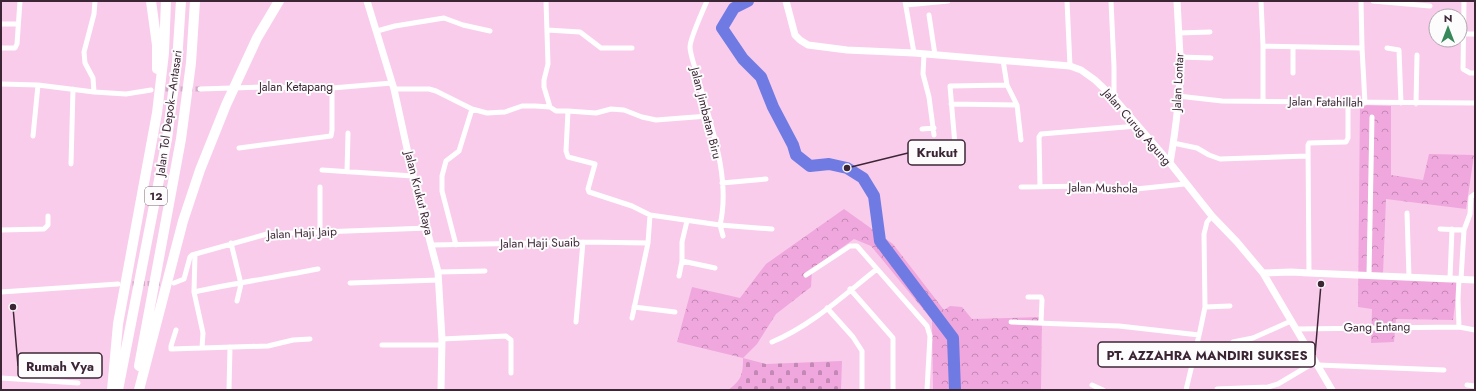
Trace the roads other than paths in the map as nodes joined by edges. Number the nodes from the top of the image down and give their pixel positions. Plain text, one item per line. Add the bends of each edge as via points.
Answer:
1 (20, 1) edge
2 (95, 1) edge
3 (151, 1) edge
4 (166, 1) edge
5 (181, 1) edge
6 (279, 1) edge
7 (367, 1) edge
8 (546, 1) edge
9 (707, 1) edge
10 (786, 1) edge
11 (948, 1) edge
12 (1067, 1) edge
13 (1111, 1) edge
14 (1177, 1) edge
15 (1261, 1) edge
16 (1361, 1) edge
17 (1373, 1) edge
18 (195, 2) edge
19 (905, 3) edge
20 (1408, 3) edge
21 (1430, 6) dead end
22 (929, 15) dead end
23 (1, 24) edge
24 (18, 24) junction
25 (547, 30) junction
26 (379, 31) junction
27 (490, 31) dead end
28 (1210, 32) dead end
29 (1178, 33) junction
30 (1263, 46) junction
31 (1293, 47) junction
32 (1, 48) edge
33 (632, 48) dead end
34 (1362, 48) junction
35 (1387, 48) dead end
36 (1464, 48) edge
37 (914, 53) junction
38 (924, 54) junction
39 (935, 55) junction
40 (1417, 55) dead end
41 (1180, 57) junction
42 (1212, 58) dead end
43 (1003, 60) junction
44 (1070, 66) junction
45 (1293, 72) dead end
46 (1475, 73) edge
47 (1, 84) edge
48 (38, 85) junction
49 (1007, 85) junction
50 (395, 87) junction
51 (332, 88) junction
52 (72, 89) junction
53 (200, 89) tunnel mouth
54 (151, 90) tunnel mouth
55 (94, 92) junction
56 (1178, 96) junction
57 (1114, 98) junction
58 (1263, 101) junction
59 (1348, 102) junction
60 (1365, 103) junction
61 (1475, 103) edge
62 (952, 104) junction
63 (1401, 104) junction
64 (1416, 104) junction
65 (1017, 105) junction
66 (550, 107) junction
67 (472, 109) junction
68 (568, 112) junction
69 (157, 113) junction
70 (708, 116) junction
71 (1372, 116) dead end
72 (1136, 126) junction
73 (934, 128) junction
74 (922, 129) dead end
75 (348, 133) dead end
76 (934, 135) dead end
77 (33, 136) dead end
78 (1021, 140) dead end
79 (1173, 143) junction
80 (955, 145) dead end
81 (239, 148) dead end
82 (1308, 156) junction
83 (1170, 163) junction
84 (71, 164) dead end
85 (322, 170) dead end
86 (347, 172) junction
87 (414, 176) junction
88 (766, 178) dead end
89 (722, 183) junction
90 (1185, 184) junction
91 (320, 187) dead end
92 (1021, 187) dead end
93 (1040, 187) junction
94 (1475, 194) edge
95 (1407, 213) dead end
96 (650, 215) junction
97 (48, 216) dead end
98 (1212, 216) junction
99 (687, 221) junction
100 (720, 225) junction
101 (428, 228) junction
102 (772, 229) dead end
103 (1440, 229) dead end
104 (1452, 229) junction
105 (1, 230) edge
106 (1464, 230) junction
107 (320, 232) junction
108 (723, 236) dead end
109 (582, 242) junction
110 (231, 243) junction
111 (648, 243) junction
112 (432, 245) junction
113 (456, 245) junction
114 (195, 254) junction
115 (682, 261) junction
116 (1450, 262) junction
117 (1462, 263) junction
118 (715, 268) dead end
119 (318, 269) dead end
120 (877, 269) junction
121 (485, 271) dead end
122 (442, 272) junction
123 (1262, 273) junction
124 (1309, 273) junction
125 (806, 275) dead end
126 (1369, 275) junction
127 (679, 276) dead end
128 (1408, 277) junction
129 (1450, 278) junction
130 (1460, 279) junction
131 (439, 280) junction
132 (1475, 280) edge
133 (174, 283) tunnel mouth
134 (350, 283) dead end
135 (118, 284) tunnel mouth
136 (241, 284) junction
137 (850, 289) junction
138 (1, 292) edge
139 (194, 292) junction
140 (1028, 297) dead end
141 (237, 301) dead end
142 (1230, 306) dead end
143 (634, 307) junction
144 (1205, 307) junction
145 (827, 308) junction
146 (675, 312) dead end
147 (632, 318) dead end
148 (1291, 321) junction
149 (576, 322) dead end
150 (1011, 322) dead end
151 (1041, 322) junction
152 (1458, 327) junction
153 (1296, 329) junction
154 (176, 330) dead end
155 (1475, 330) edge
156 (1199, 334) junction
157 (310, 340) dead end
158 (442, 342) junction
159 (772, 342) dead end
160 (1233, 342) dead end
161 (382, 345) dead end
162 (230, 347) junction
163 (202, 348) junction
164 (1316, 364) junction
165 (1444, 370) dead end
166 (511, 374) dead end
167 (1, 378) edge
168 (78, 384) dead end
169 (1092, 385) dead end
170 (1467, 385) dead end
171 (1475, 386) edge
172 (112, 390) edge
173 (118, 390) edge
174 (134, 390) edge
175 (139, 390) edge
176 (229, 390) edge
177 (441, 390) edge
178 (862, 390) edge
179 (893, 390) edge
180 (927, 390) edge
181 (1103, 390) edge
182 (1186, 390) edge
183 (1217, 390) edge
184 (1332, 390) edge

1 - 24 street
2 - 55 street via 84,52 86,63 94,78
3 - 69 highway via 157,45
4 - 69 highway via 164,54
5 - 173 highway, Jalan Tol Depok–Antasari / 12 via 168,139
6 - 175 highway via 240,74 200,170 183,221
7 - 26 street, Jalan Krukut Raya
8 - 25 street
9 - 70 street, Jalan Jimbatan Biru via 690,46
10 - 37 street, Jalan Curug Agung via 795,35 808,45 847,50
11 - 19 street
12 - 44 street
13 - 57 street
14 - 29 street, Jalan Lontar
15 - 30 street
16 - 34 street
17 - 20 street
18 - 174 highway, Jalan Tol Depok–Antasari / 12 via 191,63 181,139
19 - 37 street
20 - 21 street
22 - 39 street
23 - 24 street
24 - 32 street via 16,46
25 - 33 street via 580,32 601,48
25 - 66 street via 548,64 544,87
26 - 27 street via 444,18
26 - 50 street, Jalan Krukut Raya
28 - 29 street
29 - 41 street, Jalan Lontar
30 - 31 street
30 - 58 street
31 - 34 street
31 - 45 street
34 - 60 street
35 - 63 street via 1399,50
36 - 46 street via 1463,69
37 - 38 street, Jalan Curug Agung
38 - 39 street, Jalan Curug Agung
38 - 73 street via 923,74
39 - 43 street, Jalan Curug Agung
40 - 64 street
41 - 42 street
41 - 56 street, Jalan Lontar
43 - 44 street, Jalan Curug Agung
43 - 49 street
44 - 57 street, Jalan Curug Agung via 1095,80
47 - 48 street
48 - 52 street
48 - 77 street
49 - 62 street via 950,86
49 - 65 street
50 - 51 street, Jalan Ketapang
50 - 67 street, Jalan Ketapang via 429,89
50 - 87 street, Jalan Krukut Raya
51 - 53 street, Jalan Ketapang
51 - 81 street via 331,136
52 - 55 street
52 - 84 street
54 - 55 street via 126,94
56 - 58 street, Jalan Fatahillah
56 - 79 street, Jalan Lontar
57 - 72 street, Jalan Curug Agung
58 - 59 street, Jalan Fatahillah
59 - 60 street, Jalan Fatahillah
59 - 82 street via 1346,142 1309,143
60 - 63 street, Jalan Fatahillah
61 - 64 street, Jalan Fatahillah
62 - 65 street
62 - 80 street
63 - 64 street, Jalan Fatahillah
65 - 78 street
66 - 67 street, Jalan Ketapang via 522,106 505,112 487,113
66 - 68 street, Jalan Ketapang via 556,111
67 - 113 street via 459,151 446,161 442,176 442,191
68 - 70 street, Jalan Ketapang via 624,110 656,120
68 - 96 street via 568,157 595,164 589,192 632,206
69 - 172 highway via 118,324
70 - 89 street, Jalan Jimbatan Biru
71 - 126 street
72 - 83 street, Jalan Curug Agung
72 - 93 street via 1039,135
73 - 74 street
73 - 76 street
75 - 86 street
79 - 82 street via 1197,148 1220,159
79 - 83 street, Jalan Lontar
82 - 124 street
83 - 90 street, Jalan Curug Agung
85 - 86 street
86 - 87 street
87 - 101 street, Jalan Krukut Raya
88 - 89 street
89 - 100 street, Jalan Jimbatan Biru
90 - 93 street, Jalan Mushola via 1136,190 1091,186
90 - 98 street, Jalan Curug Agung
91 - 107 street
92 - 93 street, Jalan Mushola
94 - 106 street via 1471,197 1470,214
95 - 128 street
96 - 99 street
96 - 111 street
97 - 105 street via 48,225 44,229
98 - 123 street, Jalan Curug Agung
98 - 144 street via 1206,222 1204,234
99 - 100 street
99 - 115 street via 682,242
100 - 102 street
100 - 108 street
101 - 107 street, Jalan Haji Jaip
101 - 112 street, Jalan Krukut Raya
103 - 104 street
104 - 106 street
104 - 116 street
106 - 117 street
107 - 110 street, Jalan Haji Jaip via 267,234
109 - 111 street, Jalan Haji Suaib
109 - 113 street, Jalan Haji Suaib
109 - 149 street
110 - 114 street, Jalan Haji Jaip
110 - 136 street
111 - 143 street
112 - 113 street, Jalan Haji Suaib
112 - 122 street, Jalan Krukut Raya
114 - 133 street via 190,257 184,279
114 - 139 street
115 - 118 street
115 - 127 street
116 - 117 street
116 - 129 street
117 - 130 street
119 - 136 street
120 - 125 street via 858,246 853,245
120 - 137 street
120 - 180 street via 927,326 930,336
121 - 122 street
122 - 131 street, Jalan Krukut Raya
123 - 124 street
123 - 148 street, Jalan Curug Agung
124 - 126 street
126 - 128 street
128 - 129 street
129 - 130 street
130 - 132 street
130 - 152 street
131 - 134 street
131 - 158 street, Jalan Krukut Raya
135 - 138 street
136 - 139 street
136 - 141 street
137 - 145 street
137 - 179 street via 893,338
139 - 163 street via 203,333
140 - 151 street via 1041,297
142 - 144 street
143 - 146 street
143 - 147 street
144 - 156 street
145 - 159 street via 789,335
145 - 178 street via 862,351
148 - 153 street, Jalan Curug Agung
148 - 160 street via 1253,338
150 - 151 street
151 - 156 street
152 - 153 street, Gang Entang
152 - 155 street, Gang Entang
153 - 164 street, Jalan Curug Agung
154 - 163 street via 171,349
156 - 182 street
157 - 162 street via 293,340 268,346
158 - 161 street
158 - 166 street via 506,336 511,340
158 - 177 street, Jalan Krukut Raya
162 - 163 street
162 - 176 street
164 - 165 street
164 - 183 street via 1268,387
164 - 184 street, Jalan Curug Agung
167 - 168 street
169 - 181 street
170 - 171 street

